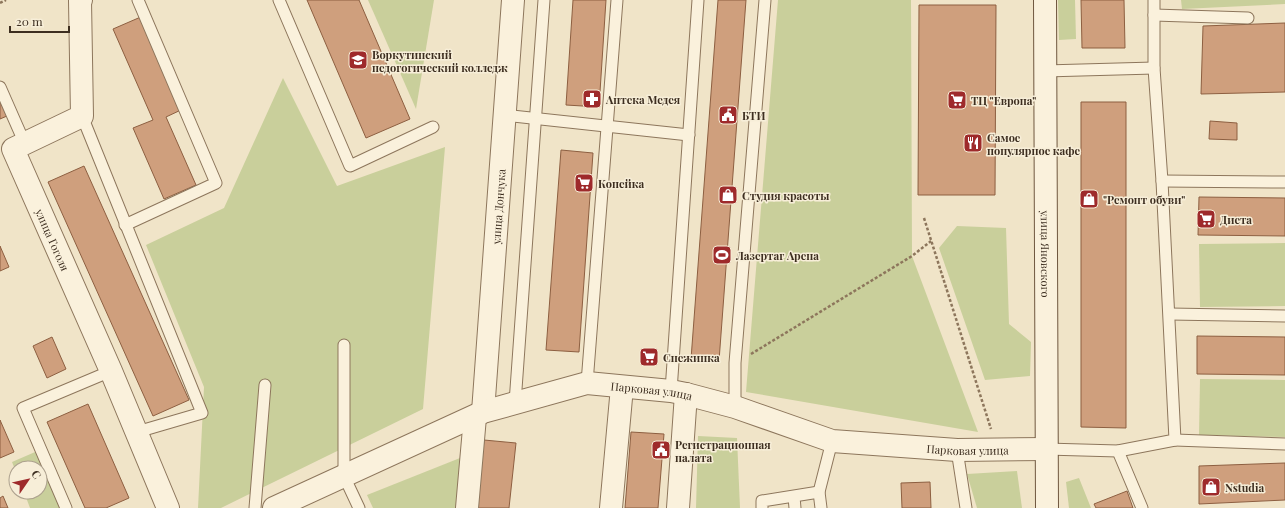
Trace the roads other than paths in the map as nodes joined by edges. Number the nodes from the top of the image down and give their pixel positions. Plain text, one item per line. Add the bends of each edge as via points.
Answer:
1 (80, 0) edge
2 (138, 0) edge
3 (279, 0) edge
4 (512, 0) edge
5 (544, 0) edge
6 (617, 0) edge
7 (698, 0) edge
8 (765, 0) edge
9 (1045, 0) edge
10 (1154, 0) edge
11 (1154, 15) junction
12 (1248, 18) dead end
13 (1154, 68) junction
14 (1045, 71) junction
15 (0, 87) edge
16 (503, 114) junction
17 (82, 116) junction
18 (536, 118) junction
19 (607, 125) junction
20 (433, 127) dead end
21 (689, 135) junction
22 (25, 144) junction
23 (1162, 181) junction
24 (1285, 182) edge
25 (125, 225) junction
26 (1170, 314) junction
27 (1285, 316) edge
28 (344, 345) dead end
29 (111, 372) junction
30 (587, 383) junction
31 (265, 385) dead end
32 (622, 387) junction
33 (678, 392) junction
34 (516, 404) junction
35 (735, 407) junction
36 (479, 415) junction
37 (137, 432) junction
38 (1175, 440) junction
39 (832, 441) junction
40 (1285, 444) edge
41 (1046, 449) junction
42 (957, 450) junction
43 (1118, 451) junction
44 (344, 476) junction
45 (819, 492) junction
46 (794, 502) edge
47 (66, 508) edge
48 (168, 508) edge
49 (255, 508) edge
50 (274, 508) edge
51 (359, 508) edge
52 (467, 508) edge
53 (611, 508) edge
54 (678, 508) edge
55 (762, 508) edge
56 (821, 508) edge
57 (966, 508) edge
58 (1047, 508) edge
59 (1142, 508) edge

1 - 17 street
2 - 25 lane via 216,183
3 - 20 lane via 350,166
4 - 16 street, улица Дончука
5 - 18 lane
6 - 19 lane
7 - 21 lane
8 - 35 lane via 735,363
9 - 14 street, улица Яновского
10 - 11 lane
11 - 12 lane
11 - 13 lane
13 - 14 lane
13 - 23 lane
14 - 41 street, улица Яновского
15 - 22 lane
16 - 18 lane
16 - 36 street, улица Дончука
17 - 22 street, улица Гоголя
17 - 25 lane
18 - 19 lane
18 - 34 lane
19 - 21 lane
19 - 30 lane
21 - 33 lane
22 - 29 street, улица Гоголя via 13,149
23 - 24 lane
23 - 26 lane
25 - 37 lane via 202,413
26 - 27 lane
26 - 38 lane
28 - 44 lane
29 - 37 street, улица Гоголя
29 - 47 lane via 23,408
30 - 32 street, Парковая улица
30 - 34 street, Парковая улица
31 - 49 lane
32 - 33 street, Парковая улица
32 - 53 street
33 - 35 street, Парковая улица
33 - 54 street
34 - 36 street, Парковая улица
35 - 39 street, Парковая улица
36 - 44 street, Парковая улица
36 - 52 street, улица Дончука
37 - 48 street, улица Гоголя
38 - 40 lane
38 - 43 lane
39 - 42 street, Парковая улица
39 - 45 lane
41 - 42 street, Парковая улица
41 - 43 lane
41 - 58 street, улица Яновского
42 - 57 lane
43 - 59 lane
44 - 50 street, Парковая улица
44 - 51 lane
45 - 46 lane
45 - 56 lane
46 - 55 lane via 762,501

